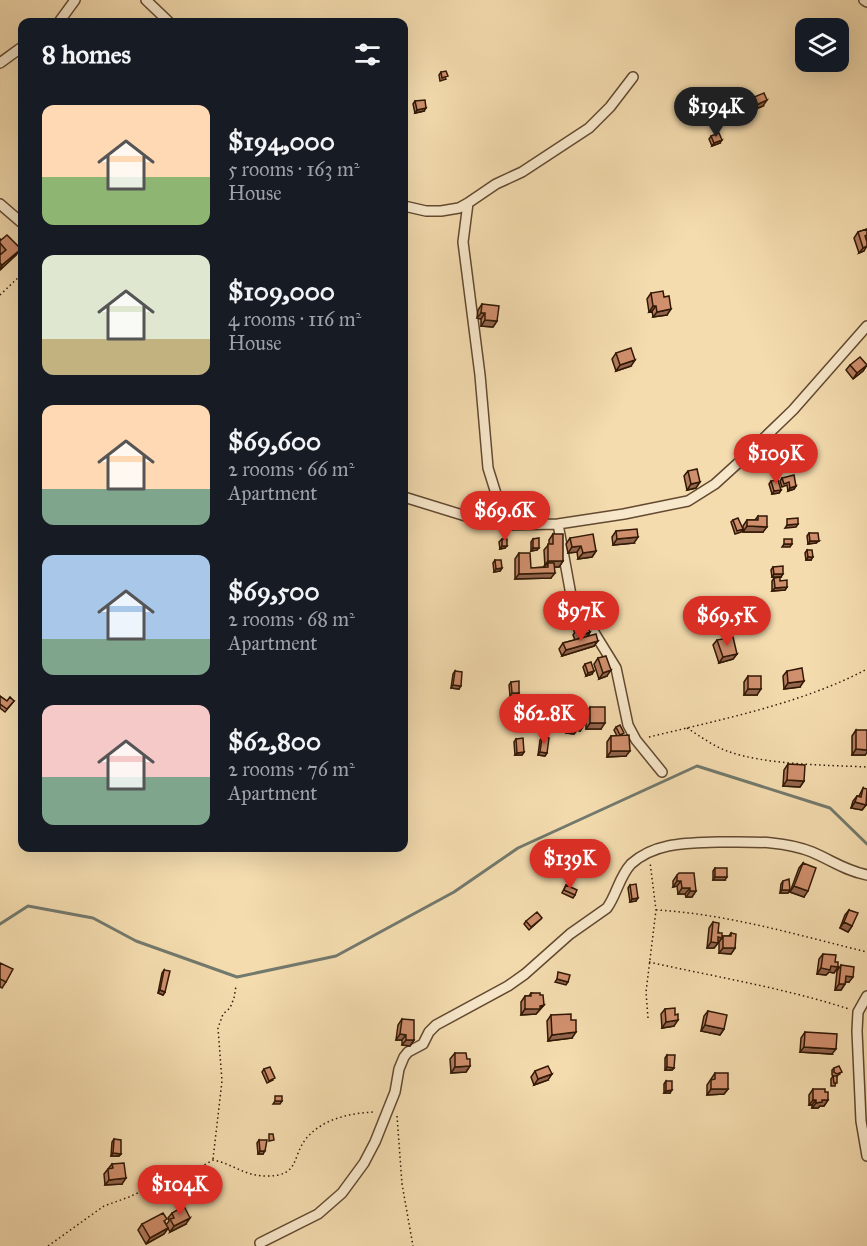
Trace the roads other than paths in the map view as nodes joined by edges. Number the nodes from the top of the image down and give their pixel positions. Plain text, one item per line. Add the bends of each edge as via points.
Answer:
1 (75, 0) edge
2 (146, 0) edge
3 (62, 18) edge
4 (165, 18) edge
5 (18, 50) edge
6 (0, 63) edge
7 (633, 77) dead end
8 (468, 203) junction
9 (0, 204) edge
10 (408, 207) edge
11 (18, 220) edge
12 (867, 326) edge
13 (408, 498) edge
14 (558, 524) junction
15 (509, 525) junction
16 (662, 772) dead end
17 (867, 875) edge
18 (867, 996) edge
19 (867, 1156) edge
20 (260, 1243) dead end

1 - 3 street
2 - 4 street
5 - 6 street
7 - 8 street via 589,128
8 - 10 street via 441,211
8 - 15 street via 463,242 488,468
9 - 11 street
12 - 14 street via 793,410 716,484 676,504
13 - 15 street via 485,522
14 - 15 street
14 - 16 street via 571,594 616,668 628,725 636,741
17 - 20 street via 842,868 812,852 766,841 692,842 649,852 631,864 607,908 525,974 436,1025 423,1044 408,1052 399,1069 393,1111 364,1163 342,1192 318,1214
18 - 19 street via 858,1012 857,1032 861,1121

